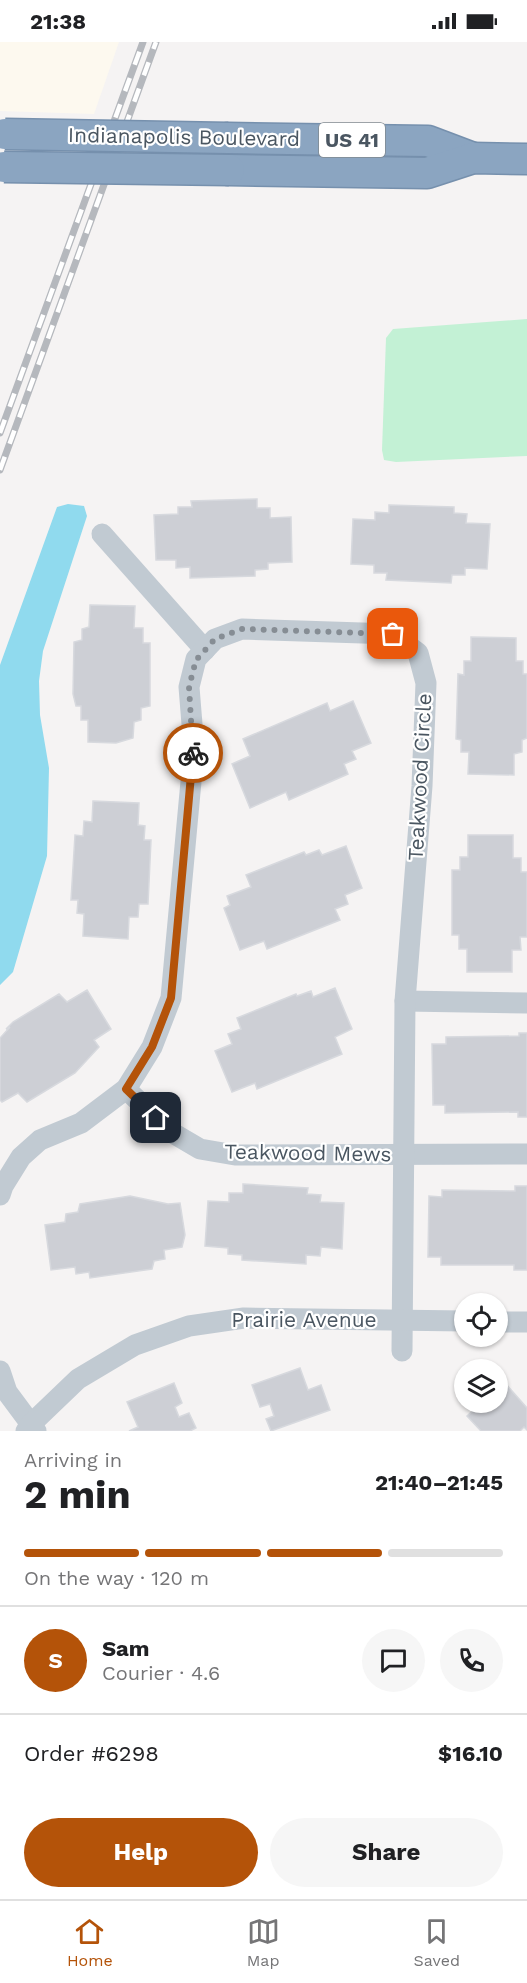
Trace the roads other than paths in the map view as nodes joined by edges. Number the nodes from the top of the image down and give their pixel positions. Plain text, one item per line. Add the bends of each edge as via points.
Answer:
1 (3, 134) edge
2 (473, 158) junction
3 (527, 159) edge
4 (2, 167) edge
5 (102, 534) dead end
6 (205, 650) junction
7 (405, 1001) junction
8 (527, 1003) edge
9 (126, 1089) junction
10 (527, 1154) edge
11 (404, 1155) junction
12 (0, 1194) edge
13 (402, 1320) junction
14 (454, 1321) edge
15 (508, 1322) edge
16 (527, 1322) edge
17 (402, 1351) dead end
18 (0, 1371) edge
19 (31, 1429) edge

1 - 2 highway, Indianapolis Boulevard / US 41, bridge via 428,141
2 - 3 highway, Indianapolis Boulevard / US 41
2 - 4 highway, Indianapolis Boulevard / US 41, bridge via 427,173
5 - 6 street
6 - 7 street, Teakwood Circle via 215,639 242,629 393,634 418,653 426,683 425,717
6 - 9 street, Teakwood Circle via 196,660 189,687 194,749 171,998 152,1047
7 - 8 street
7 - 11 street, Teakwood Circle
9 - 11 street, Teakwood Mews via 171,1132 200,1149 235,1155
9 - 12 street, Teakwood Circle via 81,1123 40,1140 21,1157
10 - 11 street, Teakwood Mews
11 - 13 street, Teakwood Circle
13 - 14 street, Prairie Avenue
13 - 17 street, Teakwood Circle
13 - 19 street, Prairie Avenue via 244,1318 189,1326 135,1345 78,1379
15 - 16 street
18 - 19 street

